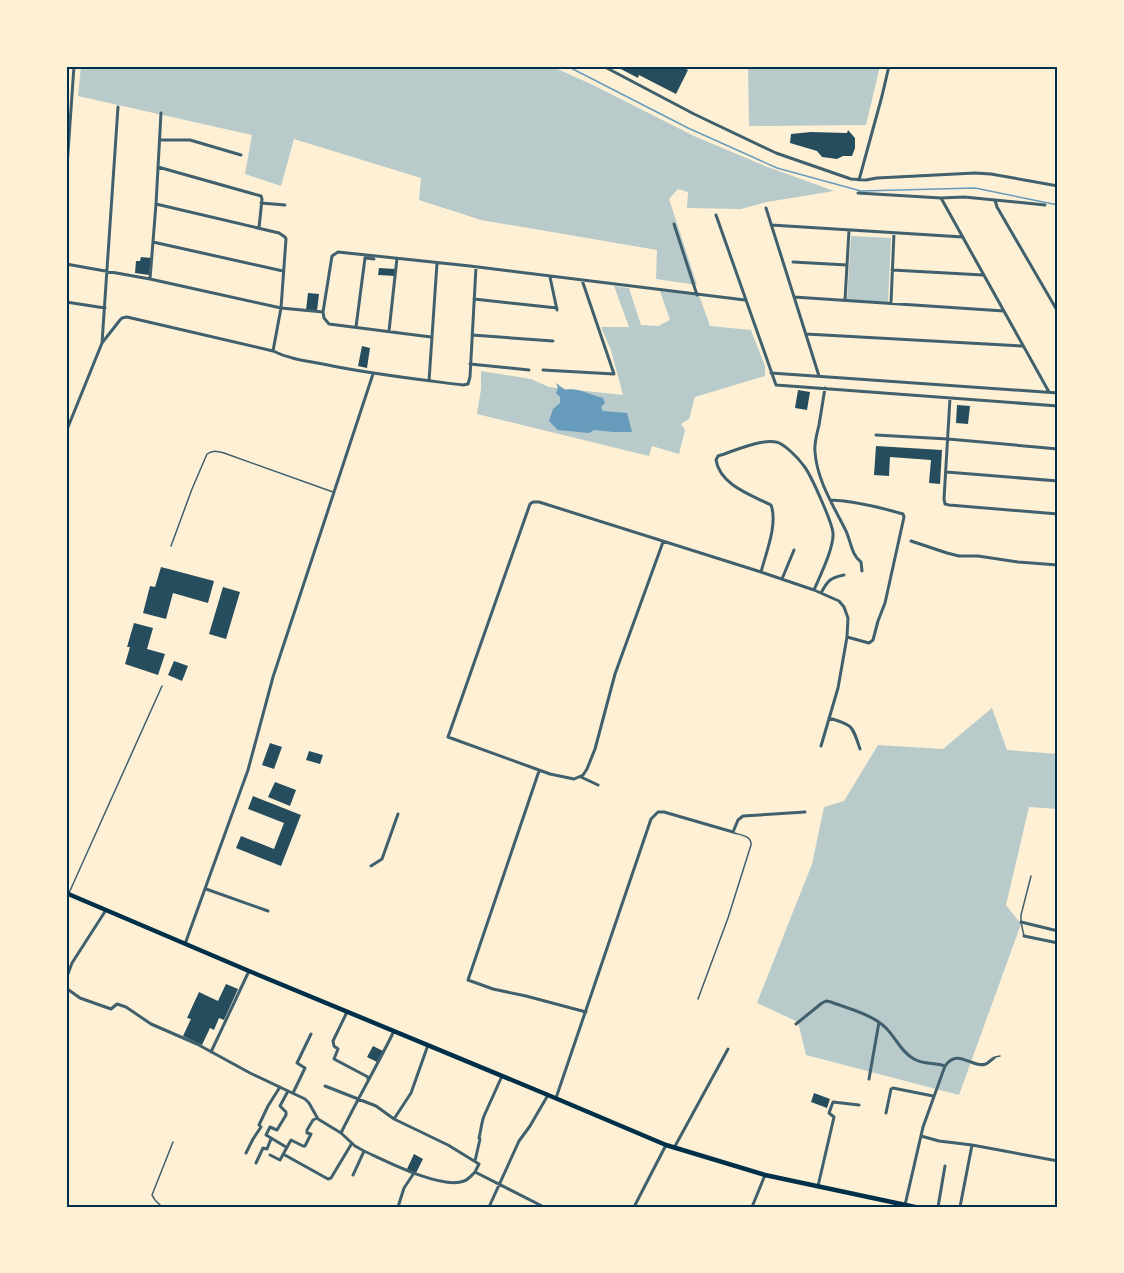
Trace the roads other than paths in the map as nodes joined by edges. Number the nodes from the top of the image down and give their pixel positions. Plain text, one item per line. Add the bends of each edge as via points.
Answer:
1 (74, 66) edge
2 (603, 66) edge
3 (889, 66) edge
4 (66, 80) edge
5 (73, 80) junction
6 (118, 107) dead end
7 (161, 113) dead end
8 (68, 114) edge
9 (67, 140) edge
10 (160, 140) junction
11 (241, 155) dead end
12 (159, 166) junction
13 (859, 180) junction
14 (66, 181) edge
15 (1058, 186) edge
16 (858, 193) dead end
17 (941, 198) junction
18 (995, 200) junction
19 (261, 203) junction
20 (156, 204) junction
21 (285, 205) dead end
22 (1045, 205) dead end
23 (766, 208) dead end
24 (716, 215) dead end
25 (674, 224) dead end
26 (771, 225) junction
27 (259, 228) junction
28 (849, 230) junction
29 (894, 233) junction
30 (963, 237) junction
31 (153, 242) junction
32 (397, 258) junction
33 (374, 259) dead end
34 (793, 262) dead end
35 (437, 263) junction
36 (66, 264) edge
37 (847, 265) junction
38 (476, 267) junction
39 (892, 270) junction
40 (283, 271) junction
41 (107, 272) junction
42 (984, 275) junction
43 (550, 276) junction
44 (150, 279) junction
45 (582, 280) junction
46 (697, 295) junction
47 (794, 297) junction
48 (474, 299) junction
49 (745, 300) junction
50 (845, 300) junction
51 (66, 302) edge
52 (891, 303) junction
53 (105, 308) junction
54 (281, 308) junction
55 (1004, 311) junction
56 (323, 312) junction
57 (1058, 312) edge
58 (356, 327) junction
59 (389, 331) junction
60 (472, 334) junction
61 (806, 334) junction
62 (431, 337) junction
63 (553, 341) dead end
64 (102, 343) junction
65 (1023, 346) junction
66 (273, 351) junction
67 (470, 364) junction
68 (529, 370) dead end
69 (543, 370) dead end
70 (374, 374) junction
71 (771, 374) junction
72 (819, 376) junction
73 (429, 381) junction
74 (825, 388) junction
75 (1049, 392) junction
76 (1058, 393) edge
77 (950, 398) junction
78 (1058, 406) edge
79 (66, 432) edge
80 (876, 435) dead end
81 (948, 439) junction
82 (1058, 448) edge
83 (946, 472) junction
84 (1058, 481) edge
85 (334, 492) junction
86 (830, 500) junction
87 (1058, 514) edge
88 (911, 541) dead end
89 (663, 542) junction
90 (171, 546) dead end
91 (794, 550) dead end
92 (1058, 565) edge
93 (862, 571) dead end
94 (761, 572) junction
95 (844, 575) dead end
96 (782, 579) junction
97 (814, 590) junction
98 (821, 593) junction
99 (846, 637) junction
100 (162, 686) dead end
101 (829, 718) junction
102 (820, 746) dead end
103 (860, 749) dead end
104 (539, 771) junction
105 (581, 777) junction
106 (598, 785) dead end
107 (805, 812) dead end
108 (398, 814) dead end
109 (733, 832) junction
110 (371, 866) dead end
111 (1031, 876) dead end
112 (206, 889) junction
113 (67, 894) edge
114 (105, 910) junction
115 (268, 911) dead end
116 (1021, 922) junction
117 (1058, 931) edge
118 (1024, 936) joint
119 (1058, 943) edge
120 (185, 944) junction
121 (249, 971) junction
122 (66, 979) edge
123 (66, 988) edge
124 (698, 999) dead end
125 (347, 1012) junction
126 (586, 1012) junction
127 (879, 1022) junction
128 (796, 1024) dead end
129 (394, 1032) junction
130 (311, 1034) dead end
131 (428, 1045) junction
132 (728, 1049) dead end
133 (211, 1052) junction
134 (1000, 1056) dead end
135 (994, 1058) joint
136 (945, 1066) junction
137 (502, 1076) junction
138 (368, 1079) junction
139 (869, 1079) dead end
140 (325, 1086) dead end
141 (280, 1087) junction
142 (288, 1091) junction
143 (293, 1093) junction
144 (548, 1095) junction
145 (933, 1096) junction
146 (556, 1098) junction
147 (357, 1100) junction
148 (860, 1105) dead end
149 (886, 1113) dead end
150 (317, 1118) junction
151 (394, 1119) junction
152 (340, 1133) junction
153 (921, 1136) junction
154 (271, 1139) junction
155 (173, 1142) dead end
156 (352, 1143) junction
157 (972, 1145) junction
158 (666, 1146) junction
159 (286, 1147) junction
160 (674, 1148) junction
161 (364, 1151) junction
162 (246, 1153) dead end
163 (283, 1154) junction
164 (270, 1155) dead end
165 (474, 1161) junction
166 (1058, 1161) edge
167 (256, 1163) dead end
168 (945, 1166) dead end
169 (475, 1172) junction
170 (414, 1173) junction
171 (353, 1175) dead end
172 (765, 1175) junction
173 (500, 1183) junction
174 (818, 1186) junction
175 (905, 1205) junction
176 (162, 1207) edge
177 (398, 1207) edge
178 (489, 1207) edge
179 (544, 1207) edge
180 (633, 1207) edge
181 (752, 1207) edge
182 (915, 1207) edge
183 (938, 1207) edge
184 (960, 1207) edge

1 - 5 street
2 - 13 street via 776,153
3 - 13 street
4 - 5 street
5 - 8 street
6 - 41 street
7 - 10 street
8 - 9 street
9 - 14 street
10 - 11 street via 189,140
10 - 12 street
12 - 19 street via 259,195
12 - 20 street
13 - 15 street via 975,173
16 - 17 street
17 - 18 street
17 - 30 street
18 - 22 street
18 - 57 street
19 - 21 street
19 - 27 street
20 - 27 street
20 - 31 street
23 - 26 street
24 - 49 street
25 - 46 street
26 - 28 street
26 - 47 street
27 - 40 street via 285,237
28 - 29 street
28 - 37 street
29 - 30 street
29 - 39 street
30 - 42 street
31 - 40 street
31 - 44 street
32 - 35 street
32 - 56 street via 334,253
32 - 59 street
33 - 58 street via 364,258
34 - 37 street
35 - 38 street
35 - 62 street
36 - 41 street
37 - 50 street
38 - 43 street
38 - 48 street
39 - 42 street
39 - 52 street
40 - 54 street
41 - 44 street
41 - 53 street
42 - 55 street
43 - 45 street
43 - 48 street via 557,309
44 - 54 street
45 - 46 street
45 - 69 street via 614,374
46 - 49 street
47 - 50 street
47 - 61 street
48 - 60 street
49 - 71 street
50 - 52 street
51 - 53 street
52 - 55 street
53 - 64 street
54 - 56 street
54 - 66 street
55 - 65 street
56 - 58 street via 329,324
58 - 59 street
59 - 62 street
60 - 63 street
60 - 67 street
61 - 65 street
61 - 72 street
62 - 73 street
64 - 66 street via 122,318 128,317
64 - 79 street
65 - 75 street
66 - 70 street
67 - 68 street
67 - 73 street via 468,384
70 - 73 street
70 - 85 street
71 - 72 street
71 - 74 street via 777,385
72 - 75 street
74 - 77 street
74 - 86 street via 815,452
75 - 76 street
77 - 78 street
77 - 81 street
80 - 81 street
81 - 82 street
81 - 83 street
83 - 84 street
83 - 87 street via 945,504
85 - 90 lane via 211,451
85 - 112 street via 273,677 248,770
86 - 93 street
86 - 99 street via 903,514 885,603 873,640 870,643
88 - 92 street via 958,556
89 - 94 street
89 - 104 street via 539,502 530,504 448,737
89 - 105 street via 615,674 595,749
91 - 96 street
94 - 96 street
94 - 97 street via 772,530 771,506 726,480 716,462 718,456 759,443 776,442 804,466 829,518 833,537
95 - 98 street via 828,581
96 - 97 street
97 - 98 street
98 - 99 street via 844,607 848,618
99 - 101 street
100 - 113 lane
101 - 102 street
101 - 103 street via 847,723
104 - 105 street via 565,778
104 - 126 street via 468,981
105 - 106 street
107 - 109 street via 743,816
108 - 110 street via 382,859
109 - 124 lane via 752,842
109 - 126 street via 664,812 655,814
111 - 116 lane
112 - 115 street
112 - 120 street
113 - 114 main road
114 - 120 main road
114 - 122 street
116 - 117 street
116 - 118 lane
118 - 119 street
120 - 121 main road
121 - 125 main road
121 - 133 street
123 - 133 street via 80,998 111,1009 117,1004 126,1007 151,1024
125 - 129 main road
125 - 138 street via 333,1041 338,1048 334,1059
126 - 146 street
127 - 128 street via 826,1001
127 - 136 street via 914,1059
127 - 139 street
129 - 131 main road
129 - 138 street
130 - 143 street via 297,1064 305,1068
131 - 137 main road
131 - 151 street via 411,1093
132 - 160 street
133 - 141 street
134 - 135 lane
135 - 136 street via 983,1065 954,1058
136 - 145 street
137 - 144 main road
137 - 165 street via 482,1122
138 - 147 street
140 - 147 street
141 - 142 street
141 - 162 street
142 - 143 street
142 - 154 street via 280,1106 286,1115 277,1130 270,1127 266,1135
143 - 150 street via 309,1103
144 - 146 main road
144 - 173 street via 519,1141
145 - 149 street via 893,1088
145 - 153 street
146 - 158 main road
147 - 151 street via 376,1106
147 - 152 street
148 - 174 street via 833,1102 829,1113 834,1117
150 - 152 street
150 - 159 street via 307,1130 311,1134 305,1146 291,1140
151 - 165 street
152 - 156 street
153 - 157 street
153 - 175 street
154 - 159 street
154 - 167 street
155 - 176 lane via 152,1195
156 - 161 street
156 - 163 street via 328,1179
157 - 166 street
157 - 184 street
158 - 160 main road
158 - 180 street
159 - 163 street
160 - 172 main road
161 - 170 street
161 - 171 street
163 - 164 street via 279,1160
165 - 169 street via 478,1164
168 - 183 street
169 - 170 street via 465,1181 454,1182
169 - 173 street
170 - 177 street
172 - 174 main road
172 - 181 street
173 - 178 street
173 - 179 street
174 - 175 main road
175 - 182 main road

